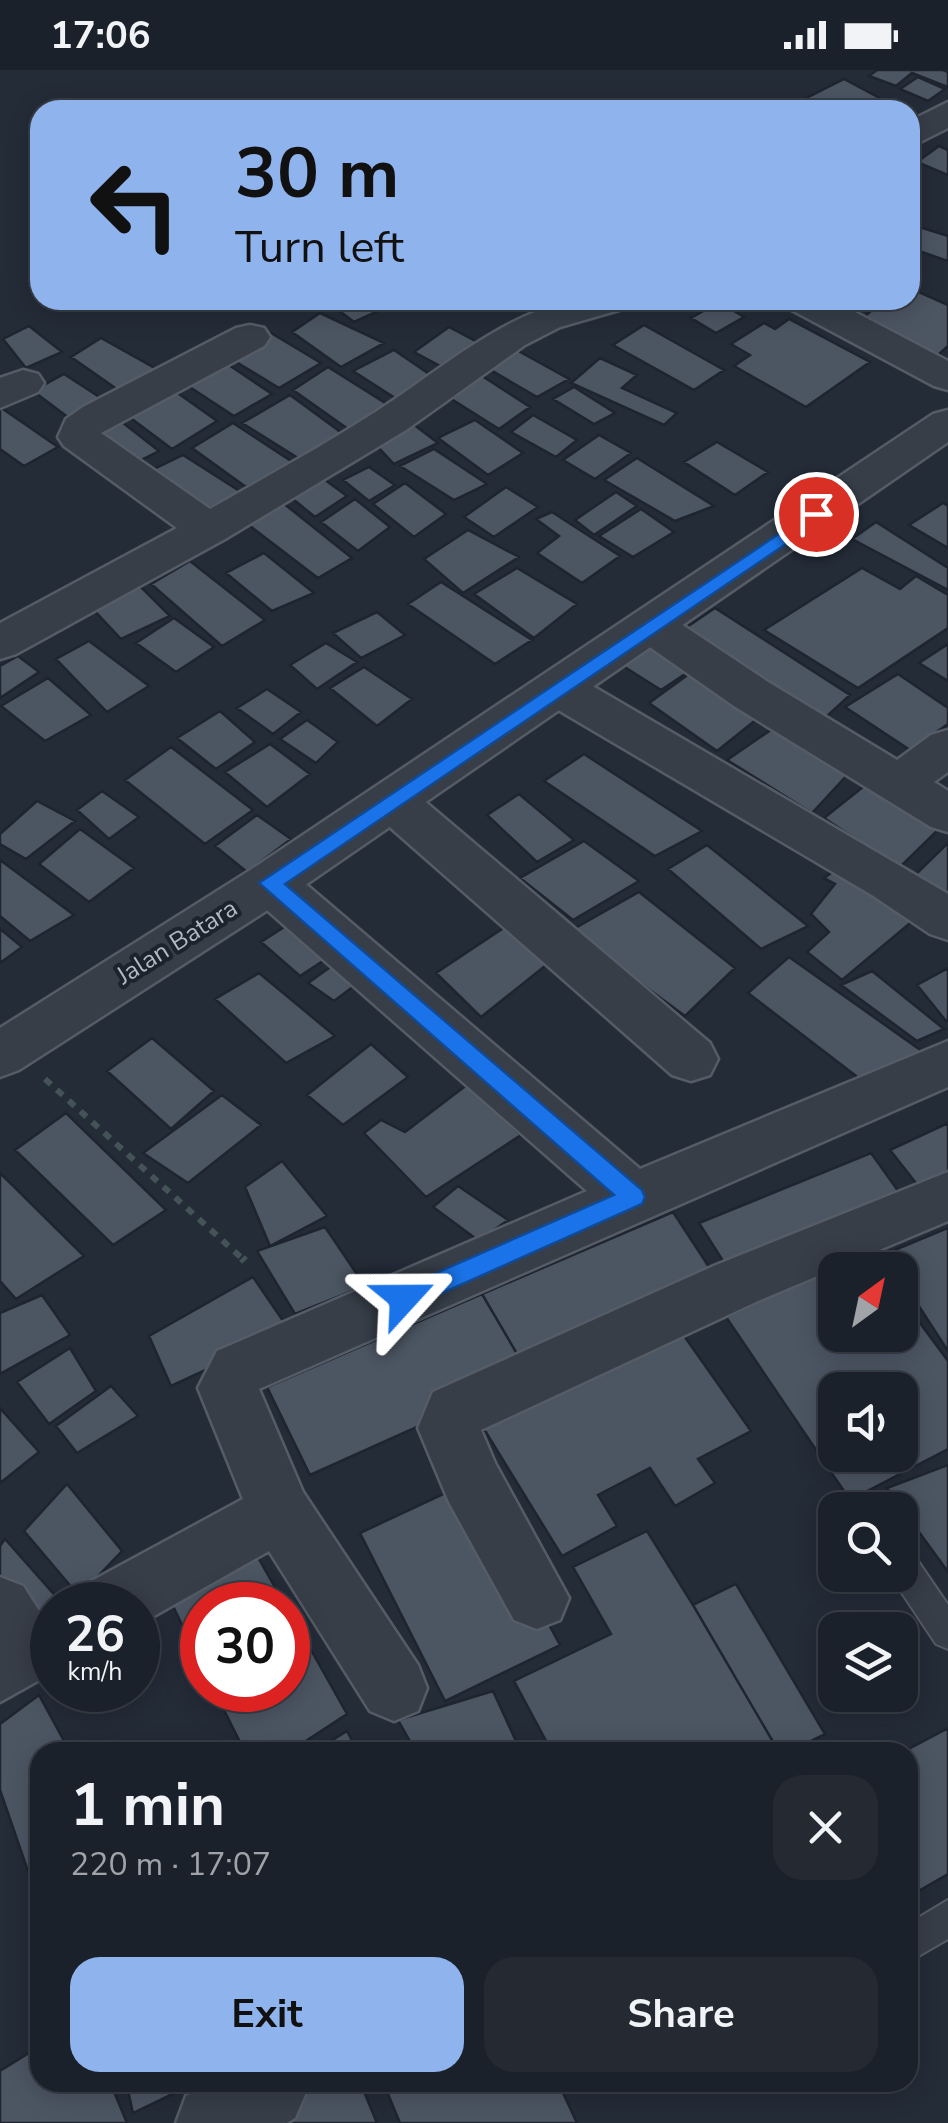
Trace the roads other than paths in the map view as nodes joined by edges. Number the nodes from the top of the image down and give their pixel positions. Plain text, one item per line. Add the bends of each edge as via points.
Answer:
1 (948, 113) edge
2 (920, 130) edge
3 (577, 310) edge
4 (821, 310) edge
5 (250, 337) dead end
6 (948, 378) edge
7 (948, 423) edge
8 (209, 530) junction
9 (653, 627) junction
10 (0, 643) edge
11 (560, 689) junction
12 (948, 747) edge
13 (900, 783) junction
14 (392, 801) junction
15 (948, 814) edge
16 (270, 883) junction
17 (948, 920) edge
18 (6, 1051) edge
19 (692, 1059) dead end
20 (948, 1063) edge
21 (633, 1197) junction
22 (947, 1198) edge
23 (280, 1512) junction
24 (153, 1582) edge
25 (918, 1589) edge
26 (536, 1598) dead end
27 (948, 1633) edge
28 (394, 1688) dead end
29 (948, 1918) edge
30 (918, 1938) edge

1 - 2 street
3 - 8 street via 511,336 391,421
4 - 6 street
5 - 8 street via 98,416 79,437
7 - 9 street, Jalan Batara
8 - 10 street
9 - 11 street, Jalan Batara
9 - 13 street
11 - 14 street, Jalan Batara
11 - 17 street
12 - 13 street
13 - 15 street
14 - 16 street, Jalan Batara
14 - 19 street
16 - 18 street, Jalan Batara
16 - 21 street
20 - 21 street
21 - 23 street via 238,1370 228,1388
22 - 26 street via 736,1282 455,1412 450,1428 471,1480
23 - 24 street
23 - 28 street
25 - 27 lane
29 - 30 lane

